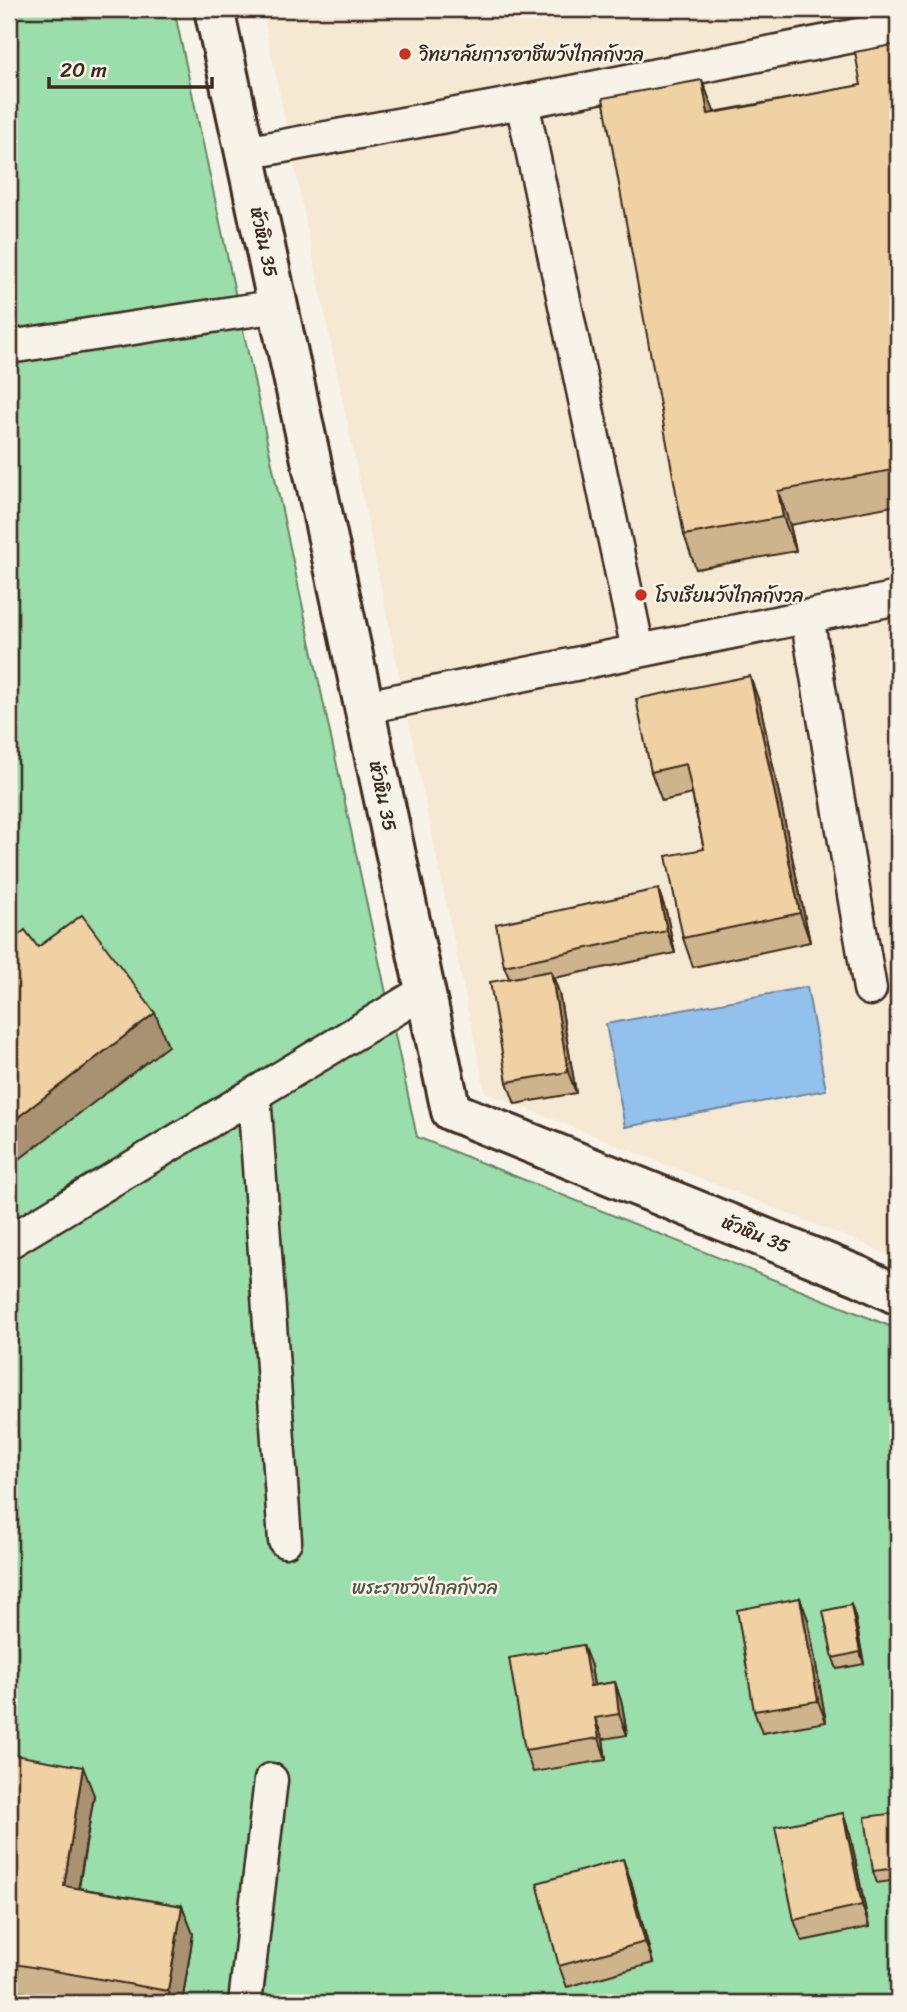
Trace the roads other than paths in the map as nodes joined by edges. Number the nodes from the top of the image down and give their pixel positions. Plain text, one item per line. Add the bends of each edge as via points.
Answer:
1 (214, 9) edge
2 (898, 27) edge
3 (522, 102) junction
4 (245, 153) junction
5 (278, 306) junction
6 (9, 348) edge
7 (898, 598) edge
8 (807, 617) junction
9 (638, 650) junction
10 (365, 707) junction
11 (870, 989) dead end
12 (425, 991) junction
13 (254, 1094) junction
14 (9, 1241) edge
15 (898, 1295) edge
16 (285, 1541) dead end
17 (271, 1780) dead end
18 (245, 2003) edge

1 - 4 street, หัวหิน 35
2 - 3 lane
3 - 4 lane
3 - 9 lane
4 - 5 street, หัวหิน 35
5 - 6 lane
5 - 10 street, หัวหิน 35
7 - 8 lane
8 - 9 lane
8 - 11 lane
9 - 10 lane
10 - 12 street, หัวหิน 35
12 - 13 lane
12 - 15 street, หัวหิน 35 via 451,1111
13 - 14 lane
13 - 16 lane
17 - 18 lane

